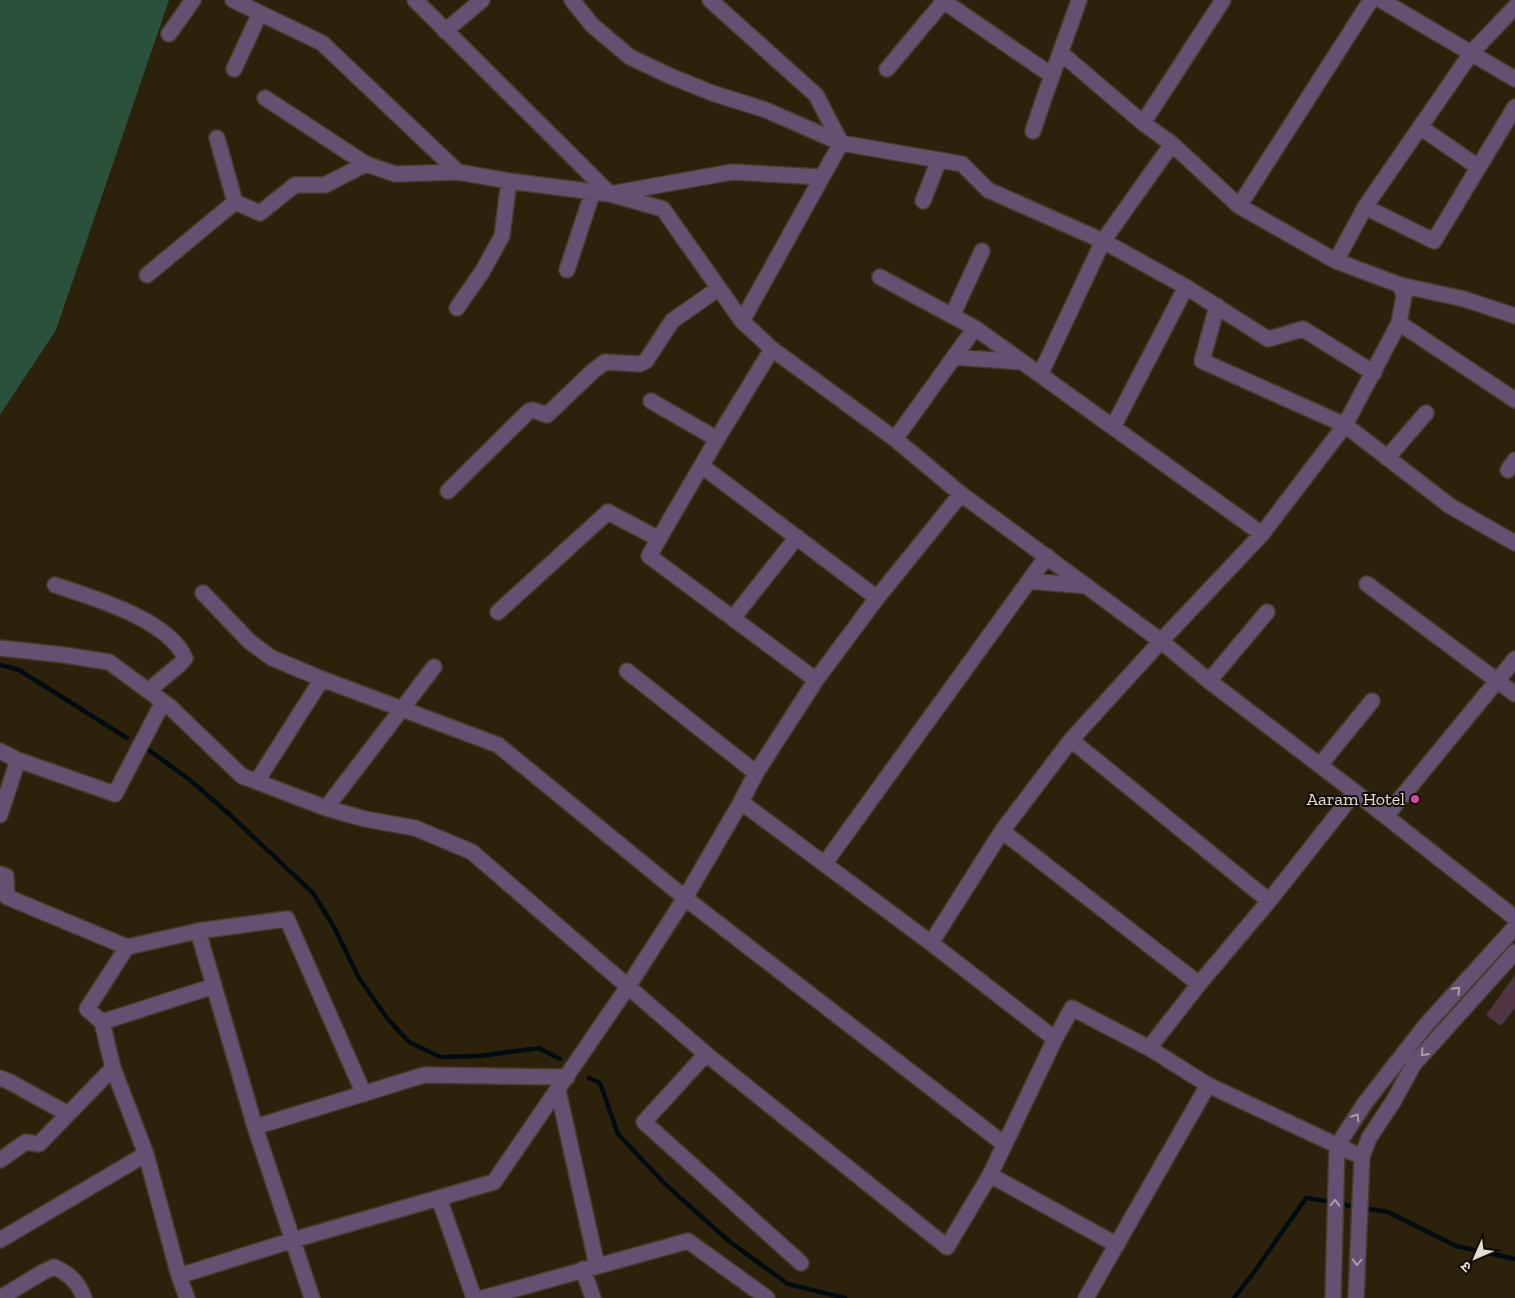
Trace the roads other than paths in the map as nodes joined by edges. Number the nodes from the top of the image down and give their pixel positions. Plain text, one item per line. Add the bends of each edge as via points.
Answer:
1 (193, 0) edge
2 (233, 0) edge
3 (415, 0) edge
4 (482, 0) edge
5 (572, 0) edge
6 (1079, 0) edge
7 (1223, 0) edge
8 (1371, 0) edge
9 (1380, 0) edge
10 (943, 1) edge
11 (717, 2) edge
12 (1515, 7) edge
13 (260, 13) junction
14 (445, 31) junction
15 (169, 34) dead end
16 (1472, 52) junction
17 (1061, 53) junction
18 (234, 69) dead end
19 (887, 69) dead end
20 (1051, 75) junction
21 (1515, 79) edge
22 (265, 98) dead end
23 (1515, 107) edge
24 (1143, 123) junction
25 (1420, 127) junction
26 (1033, 131) dead end
27 (217, 138) dead end
28 (841, 143) junction
29 (1166, 153) junction
30 (939, 160) junction
31 (366, 164) junction
32 (1478, 167) junction
33 (458, 172) junction
34 (825, 172) junction
35 (509, 181) junction
36 (593, 191) junction
37 (610, 194) junction
38 (923, 201) dead end
39 (235, 202) junction
40 (1239, 206) junction
41 (1365, 207) junction
42 (1103, 241) junction
43 (982, 251) dead end
44 (1336, 261) junction
45 (567, 270) dead end
46 (147, 275) dead end
47 (880, 277) dead end
48 (1186, 287) junction
49 (719, 288) junction
50 (1402, 295) junction
51 (1216, 306) junction
52 (457, 308) dead end
53 (952, 316) junction
54 (1515, 316) edge
55 (742, 321) junction
56 (1399, 323) junction
57 (974, 328) junction
58 (772, 349) junction
59 (954, 357) junction
60 (1022, 362) junction
61 (1374, 372) junction
62 (1040, 375) junction
63 (1515, 400) edge
64 (652, 401) dead end
65 (1426, 414) dead end
66 (1345, 426) junction
67 (1113, 427) junction
68 (717, 439) junction
69 (895, 439) junction
70 (1387, 458) junction
71 (702, 466) junction
72 (448, 491) dead end
73 (961, 494) junction
74 (1262, 534) junction
75 (797, 537) junction
76 (659, 539) junction
77 (1515, 543) edge
78 (1047, 556) junction
79 (1029, 581) junction
80 (1367, 584) dead end
81 (56, 585) dead end
82 (1088, 586) junction
83 (203, 593) dead end
84 (877, 598) junction
85 (498, 612) dead end
86 (1267, 612) dead end
87 (733, 618) junction
88 (1161, 641) junction
89 (0, 648) edge
90 (1515, 659) edge
91 (434, 667) dead end
92 (626, 671) dead end
93 (322, 679) junction
94 (816, 680) junction
95 (1210, 681) junction
96 (1498, 681) junction
97 (148, 691) junction
98 (1515, 694) edge
99 (1372, 701) dead end
100 (163, 702) junction
101 (403, 708) junction
102 (1070, 740) junction
103 (0, 752) edge
104 (18, 760) junction
105 (1320, 765) junction
106 (756, 773) junction
107 (257, 781) junction
108 (1355, 792) junction
109 (741, 802) junction
110 (326, 808) junction
111 (0, 815) edge
112 (1386, 816) junction
113 (1002, 831) junction
114 (826, 863) junction
115 (0, 874) edge
116 (685, 898) junction
117 (1269, 901) junction
118 (1515, 918) edge
119 (1515, 927) edge
120 (198, 931) junction
121 (930, 943) junction
122 (127, 947) junction
123 (1515, 952) edge
124 (1199, 984) junction
125 (214, 986) junction
126 (627, 988) junction
127 (102, 1022) junction
128 (1055, 1039) junction
129 (1150, 1048) junction
130 (706, 1054) junction
131 (113, 1068) junction
132 (567, 1077) junction
133 (3, 1083) edge
134 (1208, 1085) junction
135 (558, 1090) junction
136 (364, 1094) junction
137 (68, 1114) junction
138 (255, 1127) junction
139 (1004, 1144) junction
140 (1338, 1146) junction
141 (146, 1154) junction
142 (1362, 1157) junction
143 (0, 1160) edge
144 (990, 1175) junction
145 (439, 1198) junction
146 (0, 1240) edge
147 (293, 1240) junction
148 (1118, 1245) junction
149 (801, 1263) dead end
150 (590, 1267) junction
151 (179, 1276) junction
152 (0, 1298) edge
153 (84, 1298) edge
154 (187, 1298) edge
155 (312, 1298) edge
156 (474, 1298) edge
157 (484, 1298) edge
158 (593, 1298) edge
159 (767, 1298) edge
160 (1086, 1298) edge
161 (1333, 1298) edge
162 (1356, 1298) edge

1 - 15 street
2 - 13 street
3 - 14 street
4 - 14 street
5 - 28 street via 592,25 630,57
6 - 17 street
7 - 24 street
8 - 40 street
9 - 16 street
10 - 19 street
10 - 20 street
11 - 28 street via 816,95
12 - 16 street
13 - 18 street
13 - 33 street via 322,43
14 - 37 street
16 - 21 street
16 - 25 street
17 - 20 street
17 - 24 street
20 - 26 street
22 - 31 street
23 - 32 street
24 - 29 street
25 - 32 street
25 - 41 street
27 - 39 street
28 - 30 street
28 - 34 street
29 - 40 street
29 - 42 street
30 - 38 street
30 - 42 street via 962,164 988,190
31 - 33 street via 395,174
31 - 39 street via 326,185 295,185 260,213
32 - 41 street via 1434,241
33 - 35 street
34 - 37 street via 732,172
34 - 55 street
35 - 36 street
35 - 52 street via 502,236
36 - 37 street
36 - 45 street
37 - 49 street via 663,209
39 - 46 street
40 - 44 street
41 - 44 street
42 - 48 street
42 - 62 street
43 - 53 street
44 - 50 street
47 - 53 street
48 - 51 street
48 - 67 street
49 - 55 street
49 - 72 street via 672,322 646,361 639,364 605,362 547,415 529,411
50 - 54 street via 1464,299
50 - 56 street
51 - 61 street via 1268,339 1303,329
51 - 66 street via 1202,361
53 - 57 street
55 - 58 street
56 - 61 street
56 - 63 street
57 - 59 street
57 - 60 street
58 - 68 street
58 - 69 street
59 - 60 street
59 - 69 street
60 - 62 street
61 - 66 street
62 - 67 street
64 - 68 street
65 - 70 street
66 - 70 street
66 - 74 street
67 - 74 street
68 - 71 street
69 - 73 street
70 - 77 street via 1450,506
71 - 75 street
71 - 76 street
73 - 78 street
73 - 84 street
74 - 88 street
75 - 84 street
75 - 87 street
76 - 85 street via 608,512
76 - 87 street via 649,556
78 - 79 street
78 - 82 street
79 - 82 street
79 - 114 street
80 - 96 street
81 - 97 street via 115,605 155,626 181,649 185,658
82 - 88 street
83 - 93 street via 250,642 272,658
84 - 94 street
86 - 95 street
87 - 94 street
88 - 95 street
88 - 102 street
89 - 97 street via 109,662
90 - 96 street
91 - 101 street
92 - 106 street
93 - 101 street
93 - 107 street
94 - 106 street
95 - 105 street
96 - 98 street
96 - 112 street
97 - 100 street
99 - 105 street
100 - 104 street via 115,794
100 - 107 street via 242,776
101 - 110 street
101 - 116 street via 498,745
102 - 113 street
102 - 117 street
103 - 104 street
104 - 111 street
105 - 108 street
106 - 109 street
107 - 110 street
108 - 112 street
108 - 117 street
109 - 114 street
109 - 116 street
110 - 126 street via 415,828 472,852
112 - 118 street
113 - 121 street
113 - 124 street
114 - 121 street
115 - 122 street via 6,876 7,897
116 - 126 street
116 - 139 street
117 - 124 street
140 -> 119 street via 1365,1103 1425,1026
120 - 122 street
120 - 125 street
120 - 136 street via 287,919
121 - 128 street
122 - 127 street via 87,1009
123 -> 142 street via 1414,1064
124 - 129 street
125 - 127 street
125 - 138 street
126 - 130 street
126 - 132 street
127 - 131 street
128 - 129 street via 1072,1008
128 - 139 street
129 - 134 street
130 - 144 street via 947,1247
130 - 149 street via 644,1122
131 - 137 street
131 - 141 street
132 - 135 street
132 - 136 street via 424,1075
133 - 137 street
134 - 140 street
134 - 148 street
135 - 145 street via 494,1182
135 - 150 street
136 - 138 street
137 - 143 street via 39,1144 26,1142
138 - 147 street
139 - 144 street
140 - 142 street
161 -> 140 street
141 - 146 street
141 - 151 street
142 -> 162 street
144 - 148 street
145 - 147 street
145 - 156 street
147 - 151 street
147 - 155 street
148 - 160 street
150 - 157 street
150 - 158 street
150 - 159 street via 688,1241
151 - 154 street
152 - 153 street via 54,1267 75,1281

